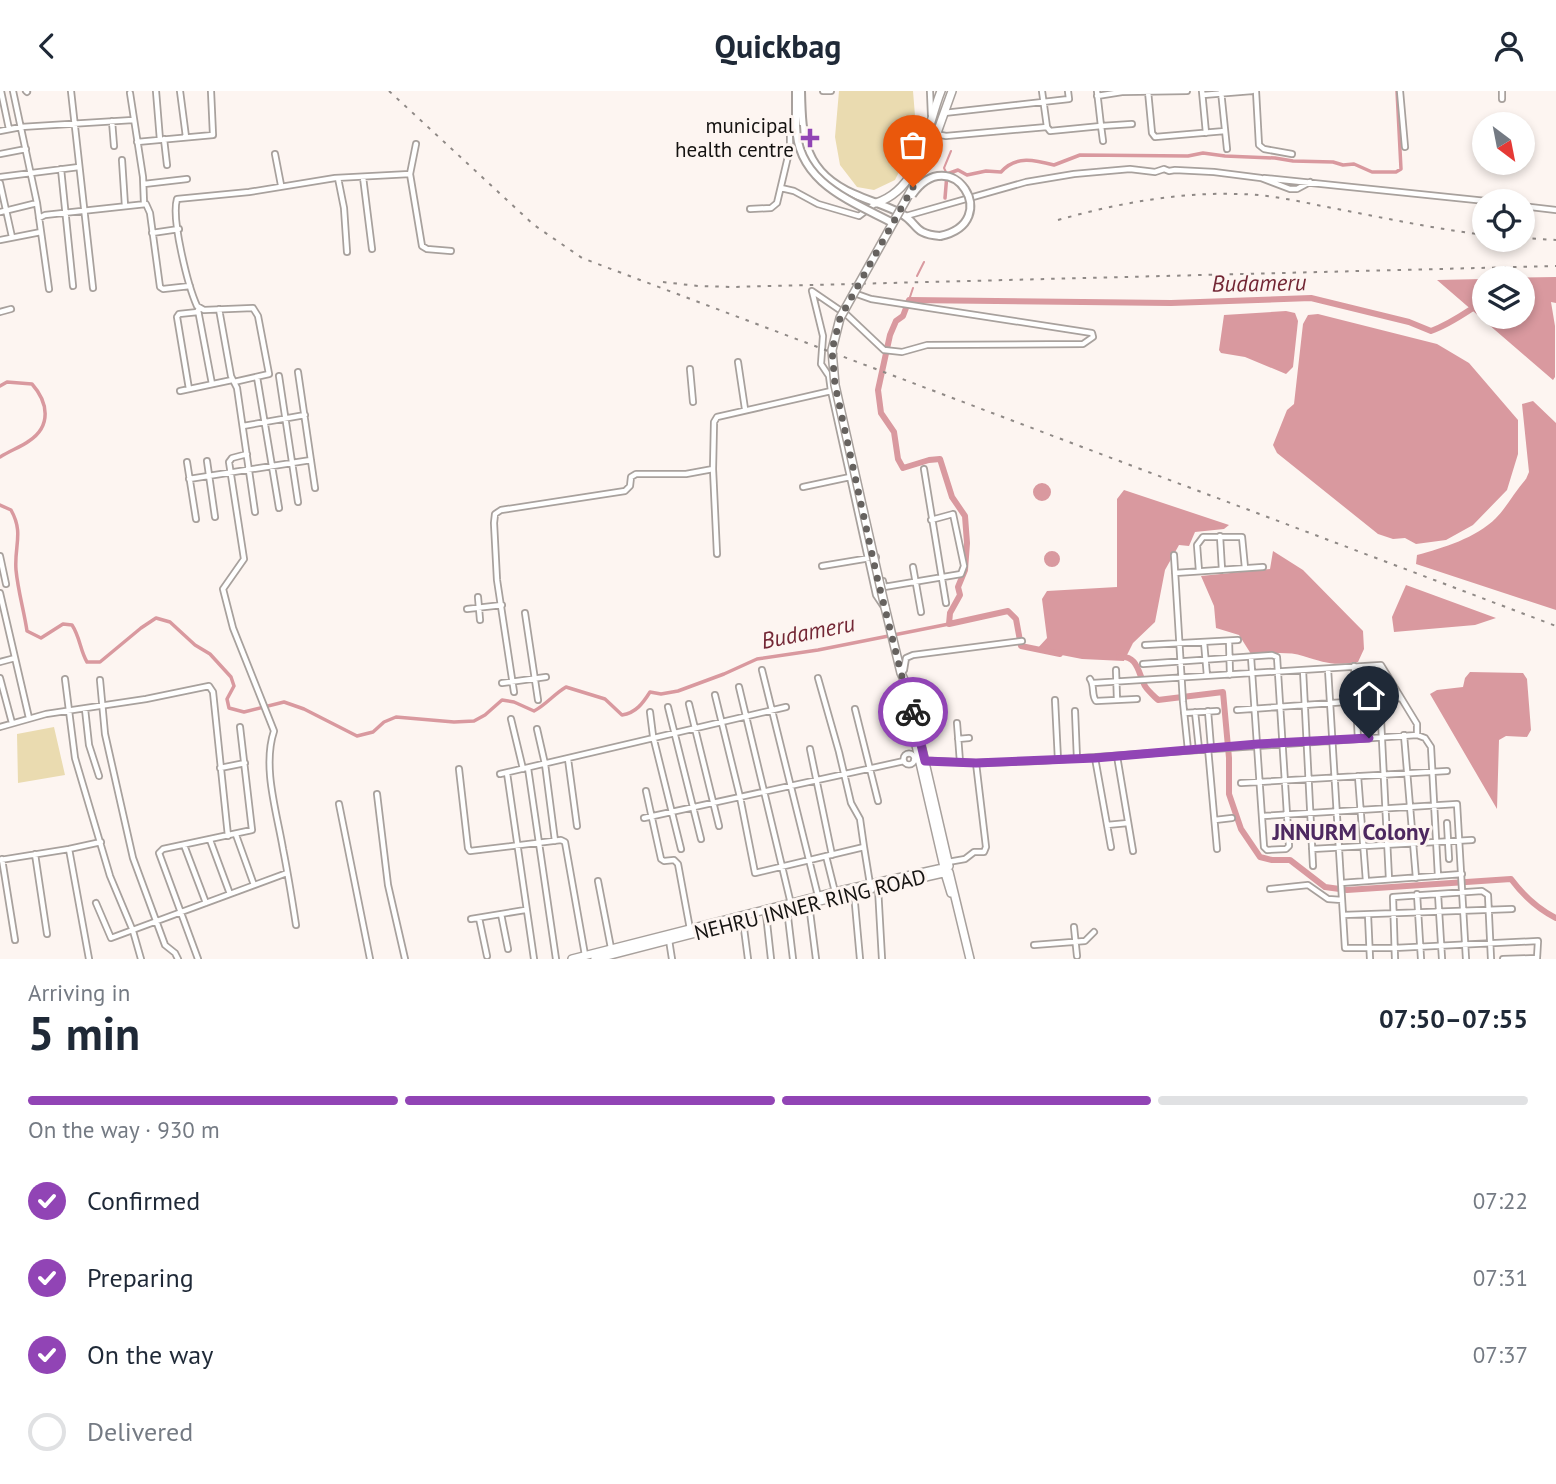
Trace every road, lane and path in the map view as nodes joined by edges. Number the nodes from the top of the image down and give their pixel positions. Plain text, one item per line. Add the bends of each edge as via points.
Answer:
1 (1, 91) edge
2 (13, 91) edge
3 (71, 91) edge
4 (156, 91) edge
5 (180, 91) edge
6 (211, 91) edge
7 (798, 91) edge
8 (930, 91) edge
9 (941, 91) edge
10 (950, 91) edge
11 (1042, 91) edge
12 (1068, 91) edge
13 (1187, 91) edge
14 (1254, 91) edge
15 (1400, 91) edge
16 (1502, 91) edge
17 (1148, 92) edge
18 (1221, 92) edge
19 (130, 93) dead end
20 (1097, 93) edge
21 (1203, 93) edge
22 (1502, 99) dead end
23 (1044, 103) junction
24 (943, 113) junction
25 (932, 115) junction
26 (133, 120) junction
27 (113, 121) junction
28 (796, 122) junction
29 (74, 123) junction
30 (1132, 124) dead end
31 (1101, 126) junction
32 (21, 127) junction
33 (1047, 127) junction
34 (9, 129) junction
35 (0, 131) edge
36 (1225, 131) junction
37 (1206, 133) junction
38 (936, 134) junction
39 (186, 137) junction
40 (162, 140) junction
41 (1103, 141) dead end
42 (137, 142) junction
43 (416, 144) dead end
44 (114, 146) dead end
45 (1405, 147) dead end
46 (26, 149) junction
47 (1227, 149) dead end
48 (0, 154) edge
49 (275, 154) dead end
50 (1292, 154) dead end
51 (122, 160) dead end
52 (167, 166) dead end
53 (79, 167) junction
54 (61, 169) junction
55 (30, 173) junction
56 (410, 174) junction
57 (0, 177) edge
58 (363, 177) junction
59 (911, 177) junction
60 (338, 178) junction
61 (1261, 178) junction
62 (187, 179) dead end
63 (1310, 182) junction
64 (0, 183) edge
65 (144, 184) junction
66 (281, 185) junction
67 (781, 188) junction
68 (1472, 199) edge
69 (876, 203) junction
70 (37, 204) junction
71 (144, 204) junction
72 (125, 206) junction
73 (1535, 208) edge
74 (751, 209) dead end
75 (1556, 210) edge
76 (3, 211) edge
77 (84, 211) junction
78 (64, 213) junction
79 (905, 216) junction
80 (39, 218) junction
81 (893, 223) junction
82 (179, 229) junction
83 (41, 232) junction
84 (152, 233) junction
85 (12, 237) junction
86 (0, 240) edge
87 (372, 249) dead end
88 (451, 251) dead end
89 (347, 252) dead end
90 (73, 286) dead end
91 (190, 286) junction
92 (93, 288) dead end
93 (49, 289) dead end
94 (853, 293) junction
95 (12, 309) dead end
96 (219, 309) junction
97 (198, 310) junction
98 (0, 312) edge
99 (738, 362) dead end
100 (690, 369) dead end
101 (298, 372) dead end
102 (279, 376) dead end
103 (257, 377) junction
104 (233, 381) junction
105 (212, 384) junction
106 (189, 389) junction
107 (180, 391) dead end
108 (831, 391) junction
109 (693, 402) dead end
110 (745, 409) junction
111 (305, 415) junction
112 (285, 418) junction
113 (265, 422) junction
114 (243, 426) junction
115 (247, 454) junction
116 (311, 460) junction
117 (207, 461) dead end
118 (187, 462) dead end
119 (293, 463) junction
120 (271, 467) junction
121 (713, 469) junction
122 (924, 469) dead end
123 (249, 470) junction
124 (230, 473) junction
125 (209, 476) junction
126 (850, 477) junction
127 (189, 479) junction
128 (315, 488) dead end
129 (803, 488) dead end
130 (298, 502) dead end
131 (279, 508) dead end
132 (256, 512) dead end
133 (215, 517) dead end
134 (196, 519) dead end
135 (931, 520) junction
136 (1220, 536) junction
137 (718, 554) dead end
138 (1174, 555) dead end
139 (0, 556) edge
140 (868, 558) junction
141 (822, 566) dead end
142 (1263, 567) dead end
143 (913, 568) dead end
144 (1245, 568) junction
145 (1222, 570) junction
146 (1199, 572) junction
147 (1175, 573) junction
148 (941, 576) junction
149 (915, 581) junction
150 (6, 584) dead end
151 (884, 586) junction
152 (0, 593) edge
153 (478, 597) dead end
154 (946, 603) dead end
155 (502, 605) junction
156 (480, 607) junction
157 (885, 607) junction
158 (467, 609) dead end
159 (921, 612) dead end
160 (525, 613) dead end
161 (480, 620) dead end
162 (1238, 640) dead end
163 (1229, 641) junction
164 (1019, 642) dead end
165 (1204, 642) junction
166 (1180, 643) junction
167 (1145, 645) dead end
168 (1230, 657) junction
169 (1251, 657) junction
170 (15, 658) junction
171 (1206, 659) junction
172 (1182, 660) junction
173 (0, 662) edge
174 (1143, 664) dead end
175 (1354, 666) junction
176 (1328, 669) junction
177 (762, 670) dead end
178 (1116, 670) dead end
179 (1303, 670) junction
180 (1279, 672) junction
181 (901, 673) junction
182 (1252, 673) junction
183 (1230, 675) junction
184 (1207, 676) junction
185 (546, 677) dead end
186 (1182, 677) junction
187 (0, 678) edge
188 (535, 678) junction
189 (818, 678) dead end
190 (65, 680) dead end
191 (100, 680) dead end
192 (513, 681) junction
193 (1116, 682) junction
194 (502, 683) dead end
195 (739, 687) dead end
196 (514, 692) dead end
197 (715, 695) dead end
198 (1401, 698) junction
199 (1137, 699) dead end
200 (538, 700) dead end
201 (1055, 700) dead end
202 (1117, 700) junction
203 (1380, 700) junction
204 (1356, 702) junction
205 (689, 704) dead end
206 (1331, 705) junction
207 (104, 706) junction
208 (1305, 706) junction
209 (668, 707) dead end
210 (786, 707) dead end
211 (1281, 707) junction
212 (85, 709) junction
213 (855, 709) dead end
214 (1255, 709) junction
215 (1237, 710) dead end
216 (70, 711) junction
217 (771, 711) junction
218 (1075, 711) dead end
219 (1208, 711) junction
220 (1217, 711) dead end
221 (650, 712) dead end
222 (1195, 712) junction
223 (1184, 713) junction
224 (29, 717) junction
225 (747, 717) junction
226 (511, 719) dead end
227 (12, 723) junction
228 (957, 723) dead end
229 (721, 724) junction
230 (0, 727) edge
231 (240, 727) dead end
232 (537, 729) dead end
233 (696, 729) junction
234 (675, 733) junction
235 (1417, 734) junction
236 (1404, 735) junction
237 (1382, 737) junction
238 (654, 738) junction
239 (969, 738) dead end
240 (958, 739) junction
241 (1358, 739) junction
242 (1333, 740) junction
243 (1307, 741) junction
244 (1283, 743) junction
245 (1258, 744) junction
246 (1209, 748) junction
247 (1199, 749) junction
248 (810, 750) dead end
249 (1188, 750) junction
250 (1116, 756) junction
251 (1095, 758) junction
252 (568, 759) junction
253 (1077, 759) junction
254 (1058, 760) junction
255 (920, 761) junction
256 (960, 762) junction
257 (245, 763) junction
258 (976, 763) junction
259 (545, 764) junction
260 (220, 768) junction
261 (871, 768) junction
262 (459, 769) dead end
263 (525, 769) junction
264 (1433, 771) junction
265 (1447, 771) dead end
266 (1407, 773) junction
267 (845, 774) junction
268 (1384, 774) junction
269 (99, 776) dead end
270 (1358, 776) junction
271 (1335, 778) junction
272 (1308, 779) junction
273 (816, 780) junction
274 (1285, 780) junction
275 (1261, 782) junction
276 (1241, 783) dead end
277 (790, 786) junction
278 (646, 791) dead end
279 (765, 792) junction
280 (377, 795) dead end
281 (740, 797) junction
282 (878, 801) dead end
283 (714, 803) junction
284 (338, 804) dead end
285 (1434, 806) junction
286 (694, 807) junction
287 (1410, 807) junction
288 (1385, 809) junction
289 (1361, 811) junction
290 (673, 812) junction
291 (1337, 813) junction
292 (1310, 814) junction
293 (1287, 815) junction
294 (1263, 816) junction
295 (652, 817) junction
296 (644, 818) dead end
297 (1231, 818) dead end
298 (1214, 820) junction
299 (1128, 823) junction
300 (1447, 823) dead end
301 (719, 825) dead end
302 (1107, 825) junction
303 (577, 826) dead end
304 (236, 835) junction
305 (228, 836) junction
306 (210, 839) junction
307 (701, 839) dead end
308 (1460, 840) junction
309 (1472, 840) dead end
310 (555, 841) junction
311 (1448, 841) junction
312 (101, 842) junction
313 (1436, 842) junction
314 (539, 843) junction
315 (1413, 843) junction
316 (184, 845) junction
317 (1387, 845) junction
318 (516, 846) junction
319 (1363, 846) junction
320 (864, 847) junction
321 (1111, 847) dead end
322 (1339, 847) junction
323 (69, 849) junction
324 (681, 849) dead end
325 (1217, 849) dead end
326 (1312, 849) junction
327 (1133, 851) dead end
328 (35, 854) junction
329 (829, 856) junction
330 (1449, 859) dead end
331 (1, 860) edge
332 (810, 860) junction
333 (1313, 866) dead end
334 (782, 867) junction
335 (943, 868) junction
336 (287, 873) junction
337 (1438, 876) junction
338 (1462, 876) junction
339 (1416, 878) junction
340 (1389, 879) junction
341 (598, 881) dead end
342 (1366, 881) junction
343 (947, 884) junction
344 (254, 885) junction
345 (1341, 885) junction
346 (874, 886) junction
347 (1270, 889) dead end
348 (1463, 890) junction
349 (835, 892) junction
350 (854, 893) junction
351 (230, 894) junction
352 (1417, 894) junction
353 (1438, 894) junction
354 (818, 897) junction
355 (1341, 897) junction
356 (96, 903) dead end
357 (206, 903) junction
358 (809, 904) junction
359 (789, 906) junction
360 (958, 909) junction
361 (1512, 909) dead end
362 (525, 910) junction
363 (1464, 911) junction
364 (1489, 911) junction
365 (182, 912) junction
366 (1439, 912) junction
367 (1392, 913) junction
368 (1418, 913) junction
369 (501, 914) junction
370 (766, 915) junction
371 (1343, 915) junction
372 (1368, 915) junction
373 (479, 918) junction
374 (471, 919) dead end
375 (743, 921) junction
376 (157, 922) junction
377 (296, 925) dead end
378 (1074, 927) dead end
379 (690, 929) junction
380 (133, 931) junction
381 (1094, 932) dead end
382 (47, 934) dead end
383 (15, 940) dead end
384 (668, 940) junction
385 (1075, 942) junction
386 (1490, 943) junction
387 (1466, 944) junction
388 (1034, 945) dead end
389 (1441, 945) junction
390 (1420, 946) junction
391 (1370, 948) junction
392 (1394, 948) junction
393 (508, 949) dead end
394 (611, 949) junction
395 (487, 956) dead end
396 (585, 956) junction
397 (1077, 956) dead end
398 (89, 959) edge
399 (141, 959) edge
400 (178, 959) edge
401 (198, 959) edge
402 (370, 959) edge
403 (405, 959) edge
404 (534, 959) edge
405 (556, 959) edge
406 (572, 959) edge
407 (595, 959) edge
408 (672, 959) edge
409 (748, 959) edge
410 (771, 959) edge
411 (793, 959) edge
412 (816, 959) edge
413 (860, 959) edge
414 (882, 959) edge
415 (970, 959) edge
416 (1370, 959) edge
417 (1395, 959) edge
418 (1421, 959) edge
419 (1442, 959) edge
420 (1466, 959) edge
421 (1491, 959) edge
422 (1503, 959) edge

1 - 34 street
2 - 32 street
3 - 29 street
4 - 40 street
5 - 39 street
6 - 39 street via 213,135
7 - 28 street
7 - 69 street via 803,139 815,163 844,190
8 - 25 street
9 - 25 main road
10 - 24 main road
10 - 81 main road, NEHRU INNER RING ROAD, bridge via 913,187
11 - 23 street
12 - 23 street via 1069,99
13 - 17 street
14 - 18 street
14 - 50 street via 1259,145
15 - 45 street
16 - 22 street
17 - 20 street
17 - 37 street via 1155,137
18 - 21 street
18 - 36 street
19 - 26 street
20 - 31 street
21 - 37 street
23 - 24 street
23 - 33 street
24 - 38 main road
25 - 59 main road
26 - 27 street
26 - 42 street
27 - 29 street
27 - 44 street
28 - 67 street via 790,123
28 - 81 street, bridge via 800,152 814,176
29 - 32 street
29 - 53 street
30 - 31 street
31 - 33 street via 1050,131
31 - 41 street
32 - 34 street
32 - 46 street
33 - 38 street via 946,137
34 - 35 street
36 - 37 street
36 - 47 street
38 - 59 main road via 924,169
39 - 40 street
40 - 42 street
40 - 52 street
42 - 65 street
43 - 56 street
46 - 48 street
46 - 55 street
49 - 66 street
51 - 72 street
53 - 54 street
53 - 77 street
54 - 55 street
54 - 78 street
55 - 57 street
55 - 70 street
56 - 58 street
56 - 88 street via 422,246
58 - 60 street
58 - 87 street
59 - 69 main road via 897,194
60 - 66 street
60 - 89 street
61 - 63 street
61 - 63 street via 1290,190
61 - 79 street via 1164,169 1074,174 1026,182
62 - 65 street
63 - 68 street
64 - 76 street
65 - 71 street
66 - 82 street via 177,199
67 - 69 street via 859,216
67 - 74 street via 771,208
69 - 79 street
70 - 76 street
70 - 80 street
71 - 72 street
71 - 84 street via 149,208
72 - 77 street
73 - 75 street
76 - 85 street
77 - 78 street
77 - 92 street
78 - 80 street
78 - 90 street
79 - 81 street, bridge via 920,232 940,236 959,229 970,211 968,192 949,177 926,180
80 - 83 street
81 - 94 main road, NEHRU INNER RING ROAD, bridge
82 - 84 street
82 - 91 street
83 - 85 street
83 - 93 street
84 - 91 street via 161,288
85 - 86 street
91 - 97 street
94 - 108 street via 1092,333 1093,337 1083,344 927,345 891,352 812,291 823,336 821,364
94 - 157 main road, NEHRU INNER RING ROAD, bridge via 836,329 833,372
95 - 98 street
96 - 97 street
96 - 103 street via 256,311 270,372
96 - 104 street
97 - 105 street
97 - 106 street via 177,315
99 - 110 street
100 - 109 street
101 - 111 street
102 - 112 street
103 - 104 street
103 - 113 street
104 - 105 street
104 - 114 street
105 - 106 street
106 - 107 street
108 - 110 street
108 - 126 street
110 - 121 street via 715,418
111 - 112 street
111 - 116 street
112 - 113 street
112 - 119 street
113 - 114 street
113 - 120 street
114 - 115 street
115 - 123 street
115 - 124 street via 229,460
116 - 119 street
116 - 128 street
117 - 125 street
118 - 127 street
119 - 120 street
119 - 130 street
120 - 123 street
120 - 131 street
121 - 137 street
121 - 155 street via 636,474 625,491 498,511 494,523
122 - 135 street
123 - 124 street
123 - 132 street
124 - 125 street
124 - 336 street via 244,559 223,589 233,628 274,731 270,763
125 - 127 street
125 - 133 street
126 - 129 street
126 - 140 street
127 - 134 street
135 - 148 street
135 - 148 street via 953,515 964,566 961,574
136 - 144 street via 1242,537
136 - 145 street
136 - 146 street via 1198,541
138 - 147 street
139 - 150 street
140 - 141 street
140 - 151 street via 877,557
140 - 157 street, bridge via 876,595
142 - 144 street
143 - 149 street
144 - 145 street
145 - 146 street
146 - 147 street
147 - 166 street
148 - 149 street
148 - 154 street
149 - 151 street
149 - 159 street
151 - 157 street, bridge
152 - 170 street
153 - 156 street
155 - 156 street
155 - 192 street
156 - 158 street
156 - 161 street
157 - 181 main road, NEHRU INNER RING ROAD
160 - 188 street
162 - 163 street
163 - 165 street
163 - 168 street
164 - 181 street via 914,655 906,658
165 - 166 street
165 - 171 street
166 - 167 street
166 - 172 street
168 - 169 street
168 - 171 street
168 - 183 street
169 - 180 street via 1275,656
169 - 182 street
170 - 173 street
170 - 224 street
171 - 172 street
171 - 184 street
172 - 174 street
172 - 186 street
175 - 176 street
175 - 198 street via 1381,665
175 - 204 street
176 - 179 street
176 - 206 street
177 - 217 street
178 - 193 street
179 - 180 street
179 - 208 street
180 - 182 street
180 - 211 street
181 - 255 main road, NEHRU INNER RING ROAD
182 - 183 street
182 - 214 street
183 - 184 street
184 - 186 street
185 - 188 street
186 - 193 street
186 - 223 street
187 - 227 street
188 - 192 street
188 - 200 street
189 - 267 street
190 - 216 street
191 - 207 street
192 - 194 street
192 - 196 street
193 - 202 street
193 - 202 street via 1091,681 1096,701
195 - 225 street
197 - 229 street
198 - 203 street
198 - 235 street via 1417,724
199 - 202 street
201 - 254 street
203 - 204 street
203 - 237 street
204 - 206 street
204 - 241 street
205 - 233 street
206 - 208 street
206 - 242 street
207 - 212 street
207 - 260 street via 211,687
207 - 376 street via 105,734 133,858
208 - 211 street
208 - 243 street
209 - 234 street
210 - 217 street
211 - 214 street
211 - 244 street
212 - 216 street
212 - 269 street
213 - 261 street
214 - 215 street
214 - 245 street
216 - 224 street
216 - 312 street via 75,758
217 - 225 street
217 - 277 street
218 - 253 street
219 - 220 street
219 - 222 street
219 - 246 street
221 - 238 street
222 - 223 street
222 - 247 street
223 - 249 street
224 - 227 street
225 - 229 street
225 - 279 street
226 - 263 street
227 - 230 street
228 - 240 street
229 - 233 street
229 - 281 street
231 - 257 street
232 - 259 street
233 - 234 street
233 - 283 street
234 - 238 street
234 - 286 street
235 - 236 street
235 - 264 street via 1432,747
236 - 237 street
236 - 266 street
237 - 241 street
237 - 268 street
238 - 252 street
238 - 290 street
239 - 240 street
240 - 256 street
241 - 242 street
242 - 243 street
242 - 271 street
243 - 244 street
243 - 272 street
244 - 245 street
244 - 274 street
245 - 246 street
245 - 275 street
246 - 247 street
246 - 298 street
247 - 249 street
248 - 273 street
249 - 250 street
250 - 251 street
250 - 299 street
251 - 253 street
251 - 302 street
252 - 259 street
252 - 303 street
253 - 254 street
254 - 258 street
255 - 256 street
255 - 261 street
255 - 335 main road, NEHRU INNER RING ROAD
256 - 258 street
257 - 260 street
257 - 304 street via 253,829
258 - 335 street via 986,848
259 - 263 street
259 - 310 street
260 - 305 street
261 - 267 street
261 - 282 street
262 - 318 street via 468,850
263 - 314 street
263 - 318 street via 503,774
264 - 265 street
264 - 266 street
264 - 285 street
266 - 268 street
266 - 287 street
267 - 273 street
267 - 320 street
268 - 270 street
268 - 288 street
270 - 271 street
270 - 289 street
271 - 272 street
271 - 291 street
272 - 274 street
272 - 292 street
273 - 277 street
273 - 329 street
274 - 275 street
274 - 293 street
275 - 276 street
275 - 294 street
277 - 279 street
277 - 332 street
278 - 295 street
279 - 281 street
279 - 334 street
280 - 403 street via 388,885
281 - 283 street
281 - 334 street via 755,873
283 - 286 street
283 - 301 street
284 - 402 street
285 - 287 street
285 - 308 street via 1458,806
285 - 313 street
286 - 290 street
286 - 307 street
287 - 288 street
287 - 315 street
288 - 289 street
288 - 317 street
289 - 291 street
289 - 319 street
290 - 295 street
290 - 324 street
291 - 292 street
291 - 322 street
292 - 293 street
292 - 326 street
293 - 294 street
293 - 294 street via 1289,846 1270,850 1264,847
295 - 296 street
295 - 379 street via 661,859 678,864
297 - 298 street
298 - 325 street
299 - 302 street
299 - 327 street
300 - 311 street
302 - 321 street
304 - 305 street
304 - 344 street
305 - 306 street
306 - 316 street
306 - 351 street
308 - 309 street
308 - 311 street
308 - 338 street
310 - 314 street
310 - 396 street via 566,845
311 - 313 street
311 - 330 street
312 - 323 street
312 - 380 street
313 - 315 street
313 - 337 street
314 - 318 street
314 - 405 street
315 - 317 street
315 - 339 street
316 - 357 street
316 - 365 street via 159,853
317 - 319 street
317 - 340 street
318 - 362 street
319 - 322 street
319 - 342 street
320 - 329 street
320 - 346 street
322 - 326 street
322 - 345 street
323 - 328 street
323 - 398 street
326 - 333 street
328 - 331 street
328 - 382 street
329 - 332 street
329 - 349 street
331 - 383 street
332 - 334 street
332 - 354 street
334 - 359 street
335 - 343 main road
335 - 343 main road
335 - 346 main road
335 - 360 main road
336 - 344 street
336 - 377 street
337 - 338 street
337 - 339 street
338 - 348 street
339 - 340 street
340 - 342 street
341 - 394 street
342 - 345 street
343 - 360 main road
344 - 351 street
345 - 355 street
346 - 349 main road
346 - 350 main road, NEHRU INNER RING ROAD
346 - 414 street
347 - 355 street via 1308,885 1328,899
348 - 353 street
348 - 363 street
348 - 364 street via 1485,891
349 - 354 main road
350 - 358 main road, NEHRU INNER RING ROAD
350 - 413 street
351 - 357 street
352 - 353 street
352 - 367 street via 1393,897
352 - 368 street
353 - 366 street
354 - 359 main road
355 - 371 street
356 - 380 street via 110,937
357 - 365 street
358 - 359 main road, NEHRU INNER RING ROAD
358 - 412 street
359 - 370 main road, NEHRU INNER RING ROAD
359 - 379 main road
359 - 411 street
360 - 415 main road
361 - 364 street
362 - 369 street
362 - 404 street
363 - 364 street
363 - 366 street
363 - 387 street
364 - 386 street
365 - 376 street
365 - 401 street
366 - 368 street
366 - 389 street
367 - 368 street
367 - 372 street
367 - 392 street
368 - 390 street
369 - 373 street
369 - 393 street
370 - 375 main road, NEHRU INNER RING ROAD
370 - 410 street
371 - 372 street
371 - 391 street via 1345,948
372 - 391 street
373 - 374 street
373 - 395 street
375 - 384 main road, NEHRU INNER RING ROAD
375 - 409 street
376 - 380 street
376 - 400 street via 166,947
378 - 385 street
379 - 394 main road
380 - 399 street
381 - 385 street via 1087,941
384 - 407 main road, NEHRU INNER RING ROAD
384 - 408 street
385 - 388 street
385 - 397 street
386 - 387 street
386 - 421 street
386 - 422 street via 1538,941 1536,958
387 - 389 street
387 - 420 street
389 - 390 street
389 - 419 street
390 - 392 street
390 - 418 street
391 - 392 street
391 - 416 street
392 - 417 street
394 - 396 main road
396 - 406 main road

